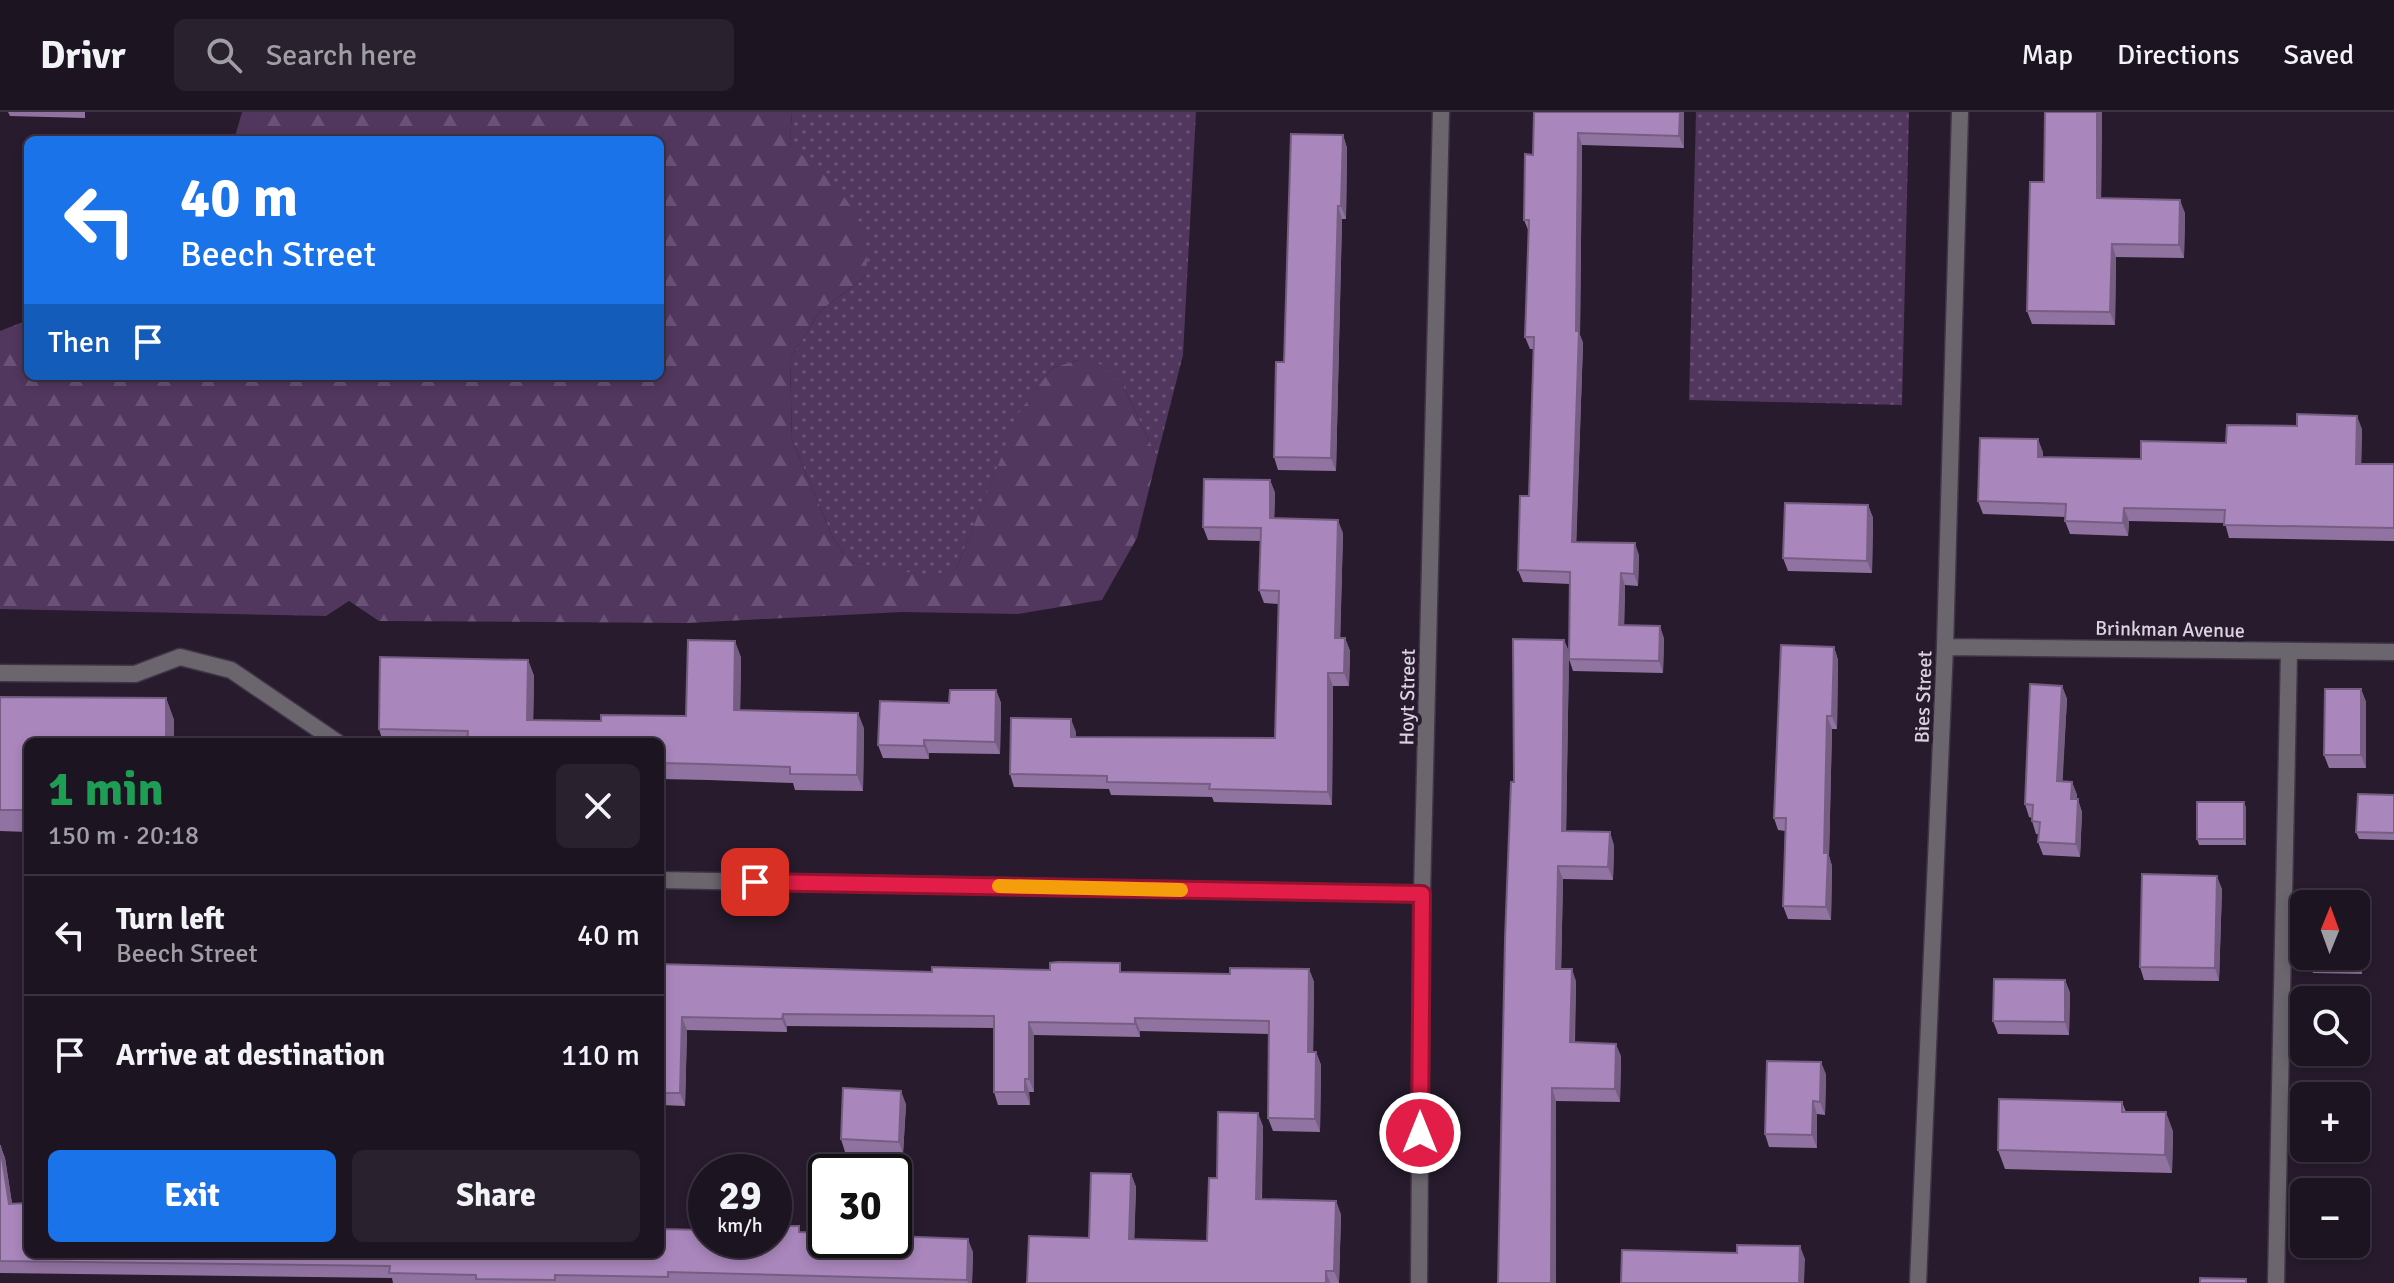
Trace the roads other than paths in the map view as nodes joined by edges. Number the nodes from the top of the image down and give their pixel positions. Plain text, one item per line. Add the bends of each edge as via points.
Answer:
1 (1441, 112) edge
2 (1960, 112) edge
3 (1945, 647) junction
4 (2289, 651) junction
5 (2394, 652) edge
6 (0, 673) edge
7 (331, 738) edge
8 (664, 880) edge
9 (1422, 894) junction
10 (1419, 1283) edge
11 (1918, 1283) edge
12 (2276, 1283) edge

1 - 9 street, Hoyt Street
2 - 3 street, Bies Street
3 - 4 street, Brinkman Avenue
3 - 11 street, Bies Street
4 - 5 street, Brinkman Avenue
4 - 12 street
6 - 7 street via 135,674 180,657 231,670
8 - 9 street
9 - 10 street, Hoyt Street

